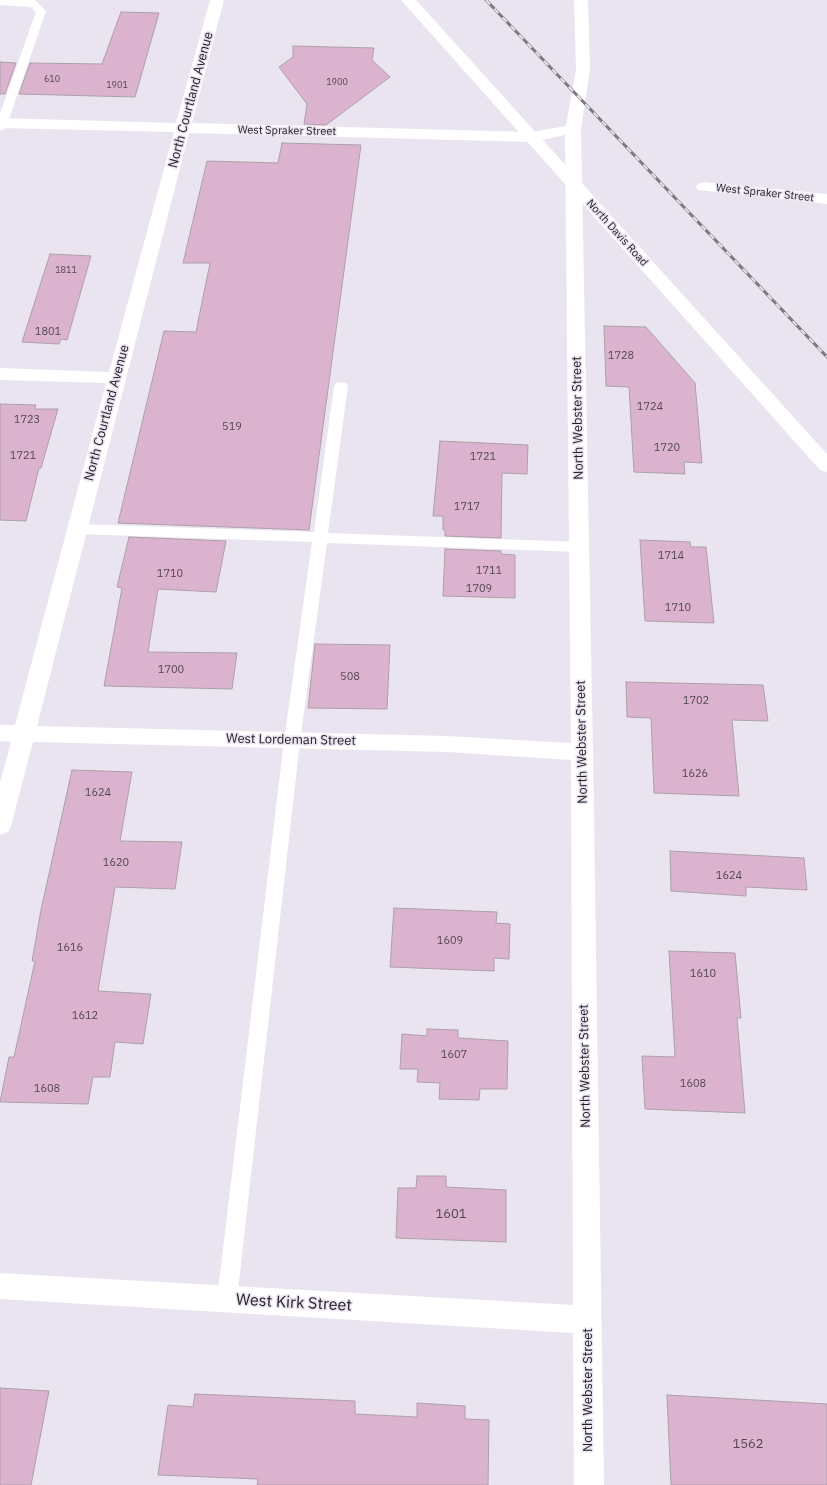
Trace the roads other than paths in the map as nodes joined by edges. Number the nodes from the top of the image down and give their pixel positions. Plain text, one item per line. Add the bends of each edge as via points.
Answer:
1 (217, 0) edge
2 (408, 0) edge
3 (581, 0) edge
4 (0, 2) edge
5 (31, 2) edge
6 (1, 125) edge
7 (184, 128) junction
8 (573, 129) junction
9 (532, 137) junction
10 (575, 186) junction
11 (704, 187) dead end
12 (827, 199) edge
13 (0, 374) edge
14 (116, 378) junction
15 (341, 386) dead end
16 (827, 466) edge
17 (77, 528) junction
18 (320, 537) junction
19 (580, 547) junction
20 (0, 734) edge
21 (24, 734) junction
22 (292, 740) junction
23 (582, 752) junction
24 (0, 826) edge
25 (0, 1286) edge
26 (227, 1299) junction
27 (587, 1320) junction
28 (588, 1485) edge

1 - 7 street, North Courtland Avenue
2 - 9 street, North Davis Road
3 - 8 street, North Webster Street via 583,69
4 - 5 lane
5 - 6 lane via 41,11 40,18
6 - 7 street, West Spraker Street
7 - 9 street, West Spraker Street
7 - 14 street, North Courtland Avenue
8 - 9 street, West Spraker Street
8 - 10 street, North Webster Street
9 - 10 street, North Davis Road
10 - 16 street, North Davis Road
10 - 19 street, North Webster Street
11 - 12 street, West Spraker Street
13 - 14 street
14 - 17 street, North Courtland Avenue
15 - 18 lane
17 - 18 lane
17 - 21 street, North Courtland Avenue
18 - 19 lane
18 - 22 lane
19 - 23 street, North Webster Street
20 - 21 street, West Lordeman Street
21 - 22 street, West Lordeman Street
21 - 24 street, North Courtland Avenue
22 - 23 street, West Lordeman Street via 447,744
22 - 26 lane
23 - 27 street, North Webster Street
25 - 26 street, West Kirk Street
26 - 27 street, West Kirk Street
27 - 28 street, North Webster Street

